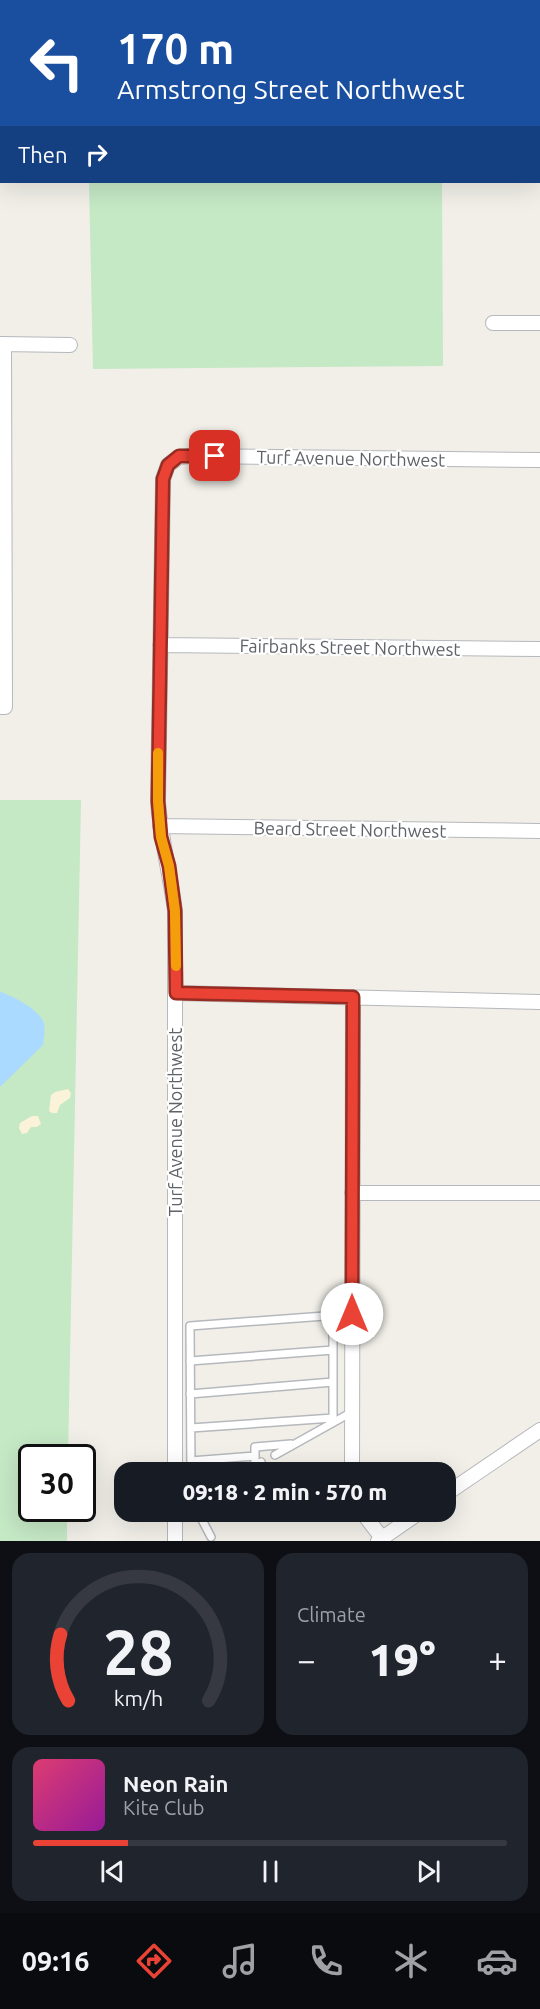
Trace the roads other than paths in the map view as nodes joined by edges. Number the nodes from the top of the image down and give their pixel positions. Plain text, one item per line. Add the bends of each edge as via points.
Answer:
1 (493, 323) dead end
2 (540, 323) edge
3 (2, 344) edge
4 (70, 345) dead end
5 (540, 460) edge
6 (2, 521) edge
7 (160, 645) junction
8 (540, 649) edge
9 (0, 707) edge
10 (160, 826) junction
11 (540, 831) edge
12 (176, 993) junction
13 (353, 997) junction
14 (540, 1002) edge
15 (540, 1192) edge
16 (352, 1193) junction
17 (352, 1314) junction
18 (333, 1315) junction
19 (190, 1326) junction
20 (174, 1329) junction
21 (333, 1350) junction
22 (190, 1361) junction
23 (333, 1382) junction
24 (190, 1394) junction
25 (352, 1412) junction
26 (333, 1420) junction
27 (191, 1428) junction
28 (540, 1430) edge
29 (296, 1443) junction
30 (275, 1455) dead end
31 (255, 1456) junction
32 (191, 1461) joint
33 (175, 1462) edge
34 (257, 1462) edge
35 (352, 1462) edge
36 (456, 1487) edge
37 (175, 1522) edge
38 (203, 1522) edge
39 (368, 1522) edge
40 (406, 1522) edge
41 (211, 1537) dead end
42 (380, 1540) edge
43 (175, 1541) edge

1 - 2 street
3 - 4 street
3 - 6 street
5 - 7 street, Turf Avenue Northwest via 179,456 168,465 163,479
6 - 9 street via 5,707
7 - 8 street, Fairbanks Street Northwest
7 - 10 street, Turf Avenue Northwest
10 - 11 street, Beard Street Northwest
10 - 12 street, Turf Avenue Northwest via 175,911
12 - 13 street
12 - 20 street, Turf Avenue Northwest
13 - 14 street
13 - 16 street
15 - 16 street
16 - 17 street
17 - 18 lane
17 - 25 street
18 - 19 lane
18 - 21 lane
19 - 20 lane
19 - 22 lane
20 - 33 street, Turf Avenue Northwest
21 - 22 lane
21 - 23 lane
22 - 24 lane
23 - 24 lane
23 - 26 lane
24 - 27 lane
25 - 26 lane
25 - 35 street
26 - 27 lane
26 - 29 lane
27 - 32 lane
28 - 36 street
29 - 30 lane
29 - 31 lane via 255,1448
31 - 32 lane
31 - 34 lane
37 - 43 street
38 - 41 lane
39 - 42 street
40 - 42 street

